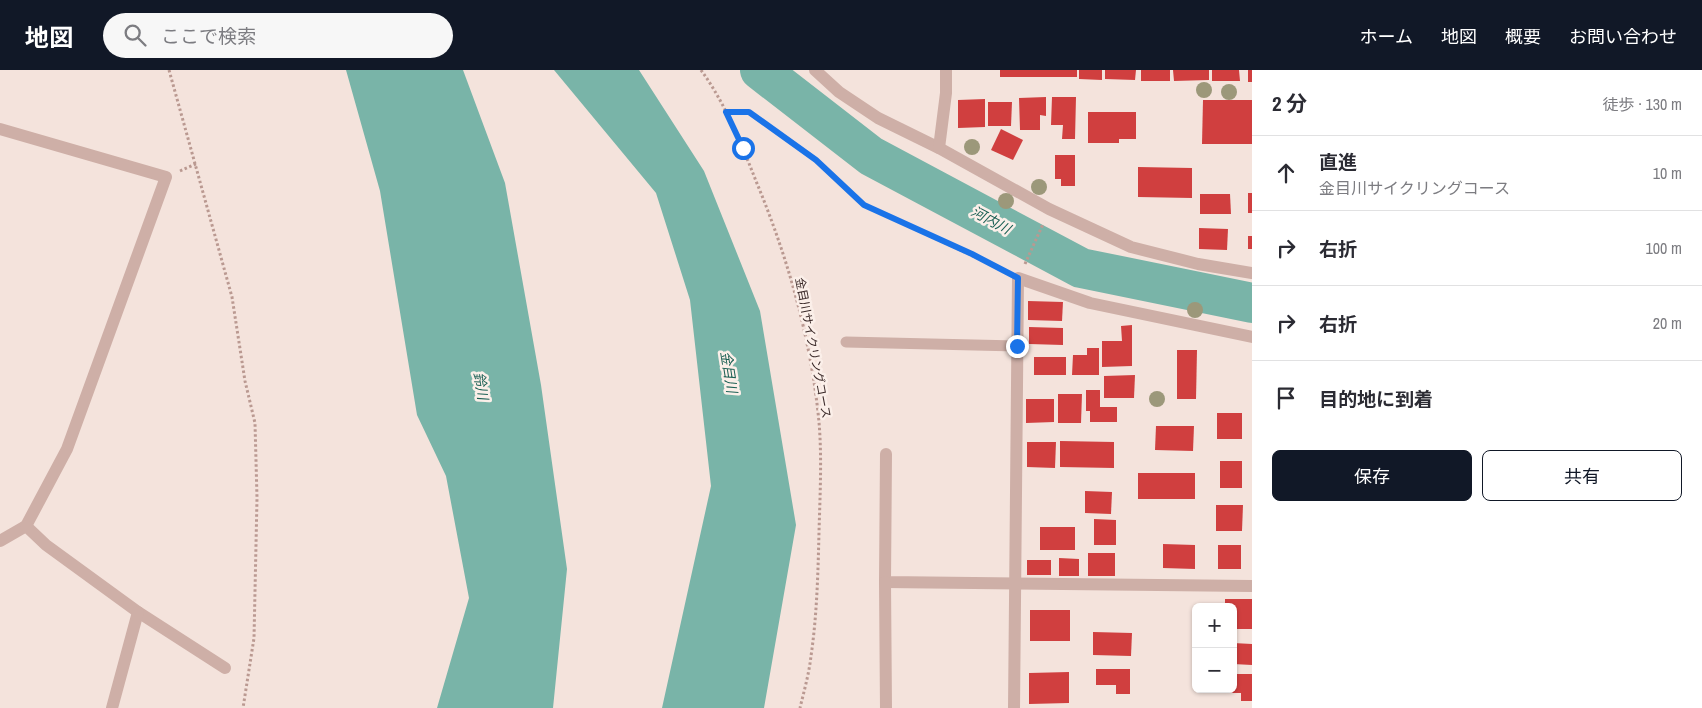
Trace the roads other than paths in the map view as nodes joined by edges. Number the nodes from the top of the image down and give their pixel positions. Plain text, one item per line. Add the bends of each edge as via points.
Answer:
1 (816, 70) edge
2 (946, 70) edge
3 (0, 129) edge
4 (939, 148) junction
5 (1252, 273) edge
6 (1252, 337) edge
7 (846, 342) dead end
8 (1017, 346) junction
9 (886, 454) dead end
10 (26, 526) junction
11 (0, 540) edge
12 (885, 582) junction
13 (1015, 585) junction
14 (1252, 586) edge
15 (138, 612) junction
16 (225, 668) dead end
17 (112, 708) edge
18 (886, 708) edge
19 (1014, 708) edge

1 - 4 street via 840,92 878,118
2 - 4 street
3 - 10 street via 166,177 67,449
4 - 5 street via 1049,210 1131,247 1198,264
6 - 8 street via 1090,303 1018,278
7 - 8 lane
8 - 13 street
9 - 12 street
10 - 11 street
10 - 15 street via 46,545
12 - 13 street
12 - 18 street
13 - 14 street
13 - 19 street
15 - 16 street
15 - 17 street

